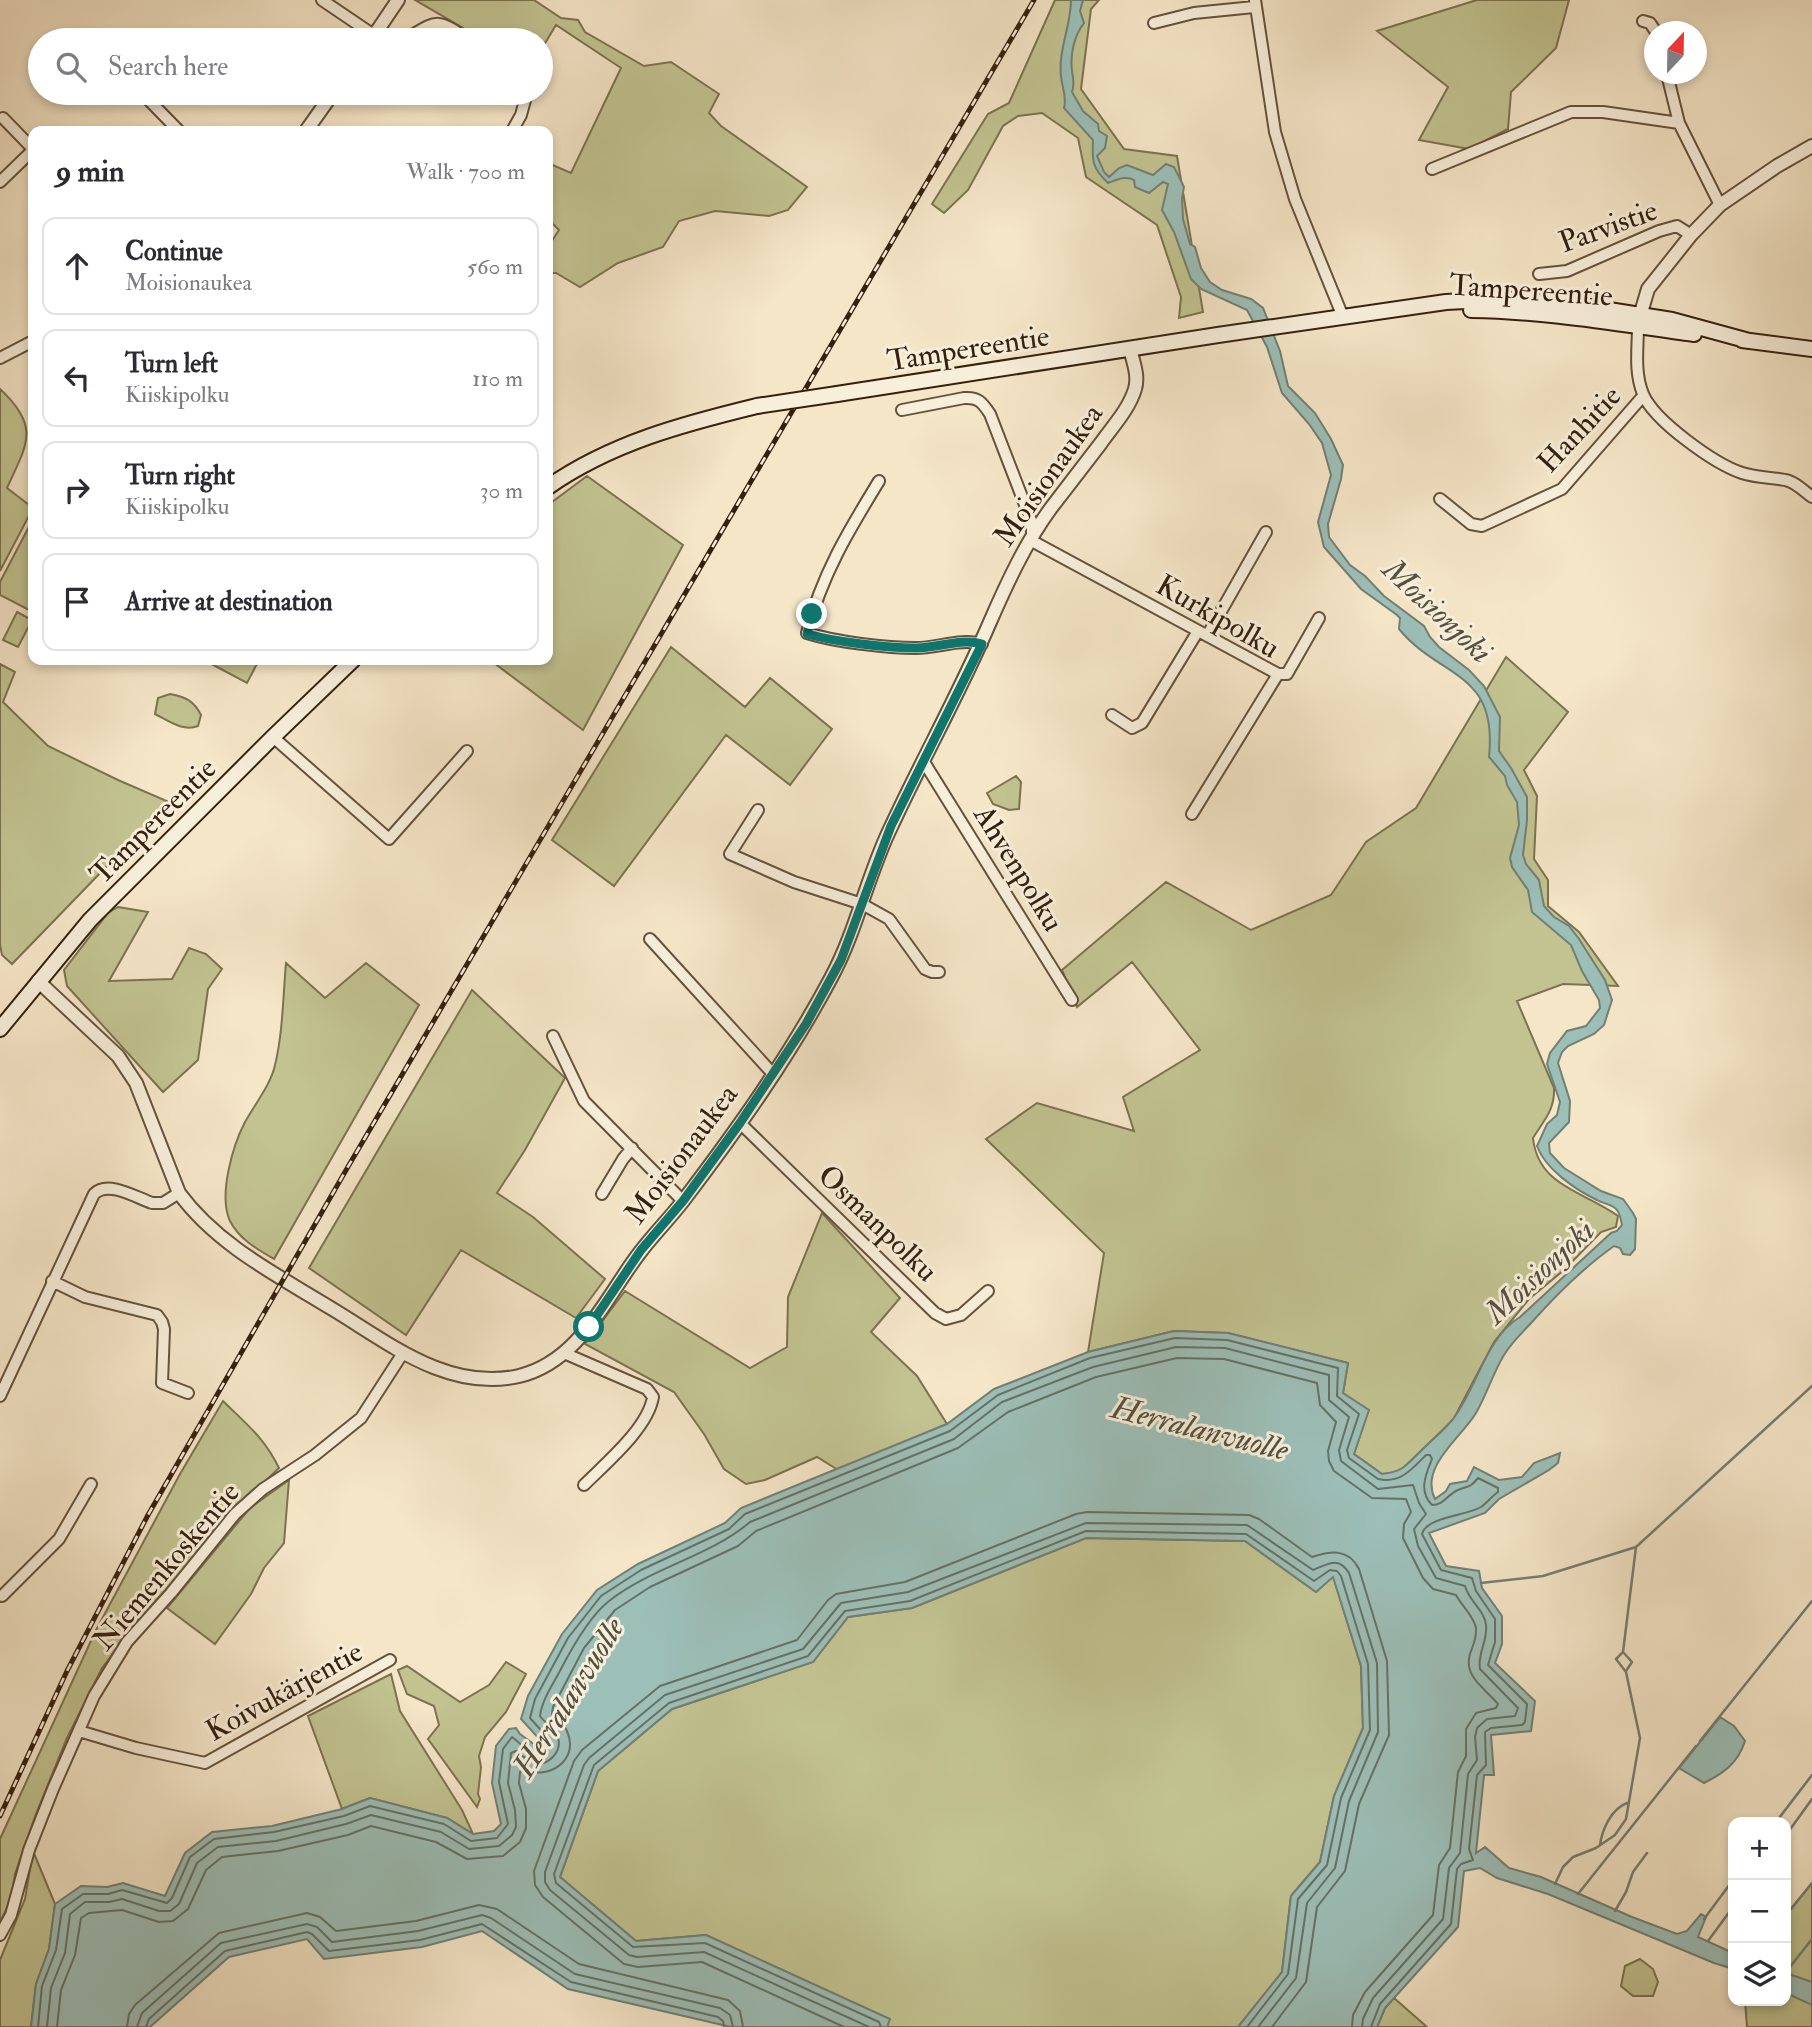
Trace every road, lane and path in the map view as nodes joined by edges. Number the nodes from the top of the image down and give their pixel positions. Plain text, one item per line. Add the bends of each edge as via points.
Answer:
1 (321, 0) edge
2 (398, 0) edge
3 (1254, 4) edge
4 (1154, 23) dead end
5 (360, 28) edge
6 (381, 28) edge
7 (423, 28) edge
8 (451, 28) edge
9 (1669, 84) edge
10 (154, 105) edge
11 (324, 105) edge
12 (524, 105) edge
13 (4, 118) dead end
14 (1679, 123) junction
15 (174, 126) edge
16 (310, 126) edge
17 (515, 126) edge
18 (28, 144) edge
19 (1812, 146) edge
20 (28, 154) edge
21 (1432, 169) dead end
22 (0, 182) edge
23 (1720, 205) junction
24 (1692, 235) junction
25 (1539, 274) dead end
26 (1343, 317) junction
27 (1639, 319) junction
28 (28, 344) edge
29 (1130, 349) junction
30 (1812, 349) edge
31 (0, 358) edge
32 (1643, 396) junction
33 (902, 410) dead end
34 (879, 481) dead end
35 (553, 484) edge
36 (1812, 497) edge
37 (1440, 499) dead end
38 (1266, 532) dead end
39 (1032, 541) junction
40 (1319, 618) dead end
41 (1203, 634) junction
42 (982, 644) junction
43 (343, 665) edge
44 (1278, 674) junction
45 (1112, 715) dead end
46 (273, 737) junction
47 (467, 751) dead end
48 (924, 762) junction
49 (758, 810) dead end
50 (1192, 814) dead end
51 (862, 904) junction
52 (650, 939) dead end
53 (939, 972) dead end
54 (38, 981) junction
55 (1072, 999) dead end
56 (0, 1029) edge
57 (553, 1036) dead end
58 (774, 1075) junction
59 (740, 1123) junction
60 (632, 1148) junction
61 (179, 1193) junction
62 (602, 1194) dead end
63 (683, 1201) junction
64 (52, 1282) junction
65 (988, 1291) dead end
66 (403, 1353) junction
67 (564, 1353) junction
68 (188, 1393) dead end
69 (0, 1396) edge
70 (91, 1484) dead end
71 (584, 1485) dead end
72 (1, 1595) edge
73 (390, 1660) dead end
74 (79, 1731) junction
75 (0, 1934) edge

1 - 5 street
2 - 6 street
3 - 4 street
3 - 26 street via 1275,132 1295,199
7 - 8 street via 439,24
9 - 14 street
10 - 15 street
11 - 16 street
12 - 17 street
13 - 18 street
14 - 21 street via 1571,112
14 - 23 street
19 - 23 street, Tampereentie
20 - 22 street
23 - 24 street, Tampereentie
24 - 25 street, Parvistie via 1677,226 1567,271
24 - 27 street, Tampereentie via 1648,289
26 - 27 main road, Tampereentie via 1410,309
26 - 29 main road, Tampereentie
27 - 30 main road
27 - 32 street via 1637,372
28 - 31 street
29 - 35 main road, Tampereentie, bridge via 758,407 688,423 592,459
29 - 39 street, Moisionaukea via 1137,384 1126,409
32 - 36 street via 1664,423 1711,456 1739,472 1765,480 1787,480
32 - 37 street, Hanhitie via 1562,489 1482,526 1471,524
33 - 39 street via 973,397 982,402 1032,523
34 - 42 street via 823,581 807,634 917,648 971,641
38 - 41 street
39 - 41 street, Kurkipolku
39 - 42 street, Moisionaukea via 1012,573
40 - 44 street via 1287,674
41 - 44 street, Kurkipolku
41 - 45 street via 1142,723 1132,728
42 - 48 street, Moisionaukea
43 - 46 main road, Tampereentie
44 - 50 street, Kurkipolku
46 - 47 street via 389,839
46 - 54 main road, Tampereentie via 90,920
48 - 51 street, Moisionaukea via 883,844
48 - 55 street, Ahvenpolku
49 - 51 street via 730,854 794,883
51 - 53 street via 889,919 925,969
51 - 58 street, Moisionaukea via 831,980
52 - 58 street
54 - 56 main road, Tampereentie
54 - 61 street, Moisionaukea via 118,1056 136,1083
57 - 60 street via 584,1101
58 - 59 street, Moisionaukea
59 - 63 street, Moisionaukea
59 - 65 street, Osmanpolku via 935,1314 946,1319 961,1315
60 - 62 street
60 - 63 street
61 - 64 street via 163,1203 152,1203 107,1187 99,1189
61 - 66 street, Moisionaukea via 202,1220 244,1254
63 - 67 street, Moisionaukea via 641,1250 589,1327
64 - 68 street via 85,1297 157,1315 164,1329 162,1383
64 - 69 street
66 - 67 street, Moisionaukea via 443,1372 500,1379 523,1375
66 - 74 street, Niemenkoskentie via 361,1418 235,1514 127,1642
67 - 71 street via 648,1389 653,1397 645,1419
70 - 72 street via 59,1539
73 - 74 street, Koivukärjentie via 205,1763
74 - 75 street, Niemenkoskentie

